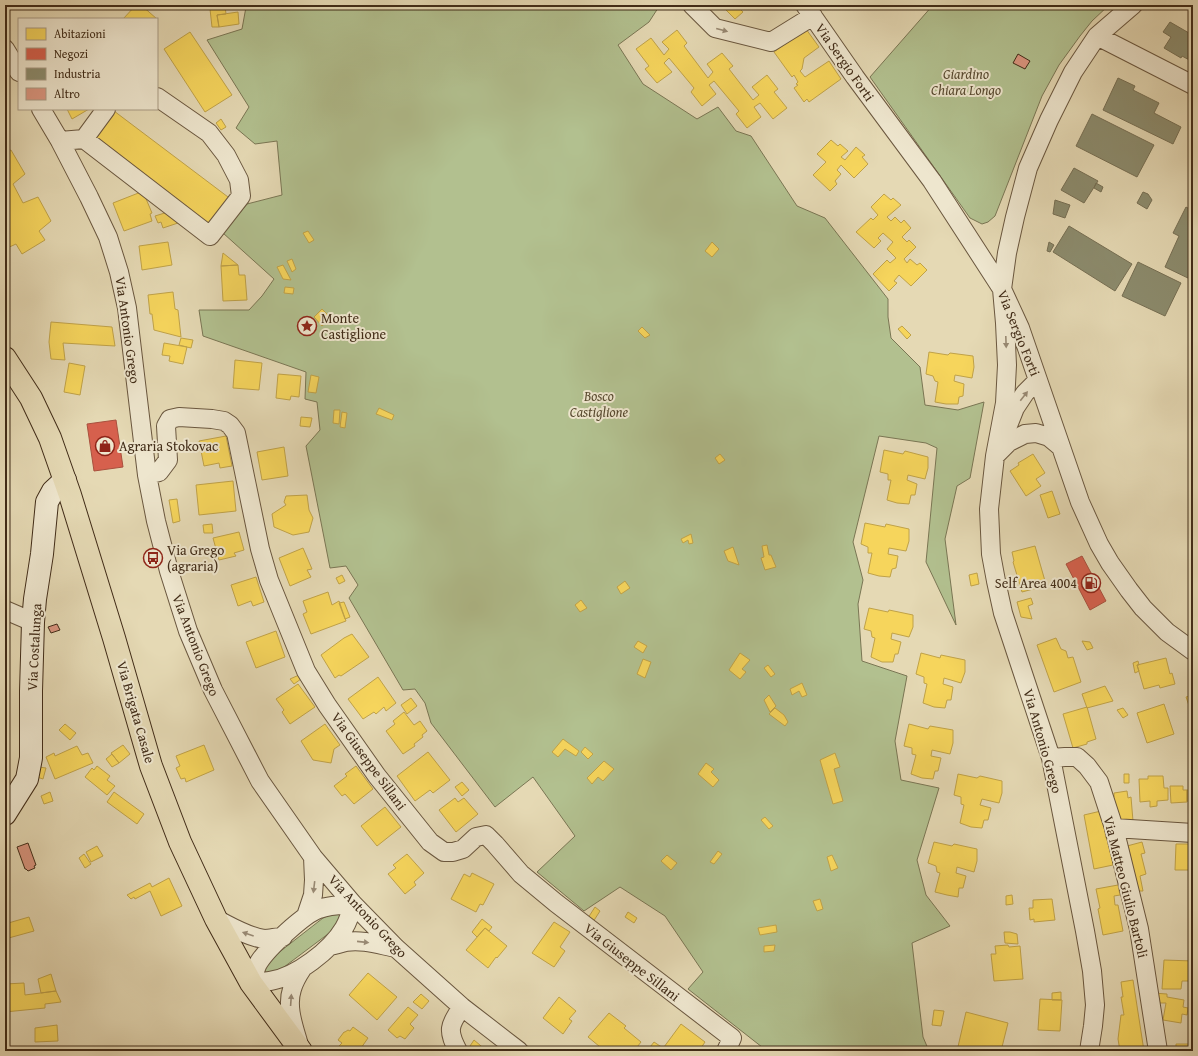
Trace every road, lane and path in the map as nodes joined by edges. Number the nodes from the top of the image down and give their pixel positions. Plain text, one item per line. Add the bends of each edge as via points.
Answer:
1 (692, 5) edge
2 (1133, 5) edge
3 (809, 10) edge
4 (1097, 36) junction
5 (5, 49) edge
6 (18, 70) edge
7 (1193, 86) edge
8 (158, 98) edge
9 (42, 110) edge
10 (105, 110) edge
11 (84, 139) junction
12 (60, 141) junction
13 (1002, 289) junction
14 (5, 358) edge
15 (1038, 380) junction
16 (1005, 403) junction
17 (1061, 447) junction
18 (995, 456) junction
19 (147, 475) junction
20 (65, 480) junction
21 (5, 610) edge
22 (34, 622) junction
23 (1193, 651) edge
24 (1051, 758) junction
25 (5, 814) edge
26 (1114, 828) junction
27 (1193, 833) edge
28 (313, 857) junction
29 (353, 904) junction
30 (306, 916) junction
31 (216, 919) junction
32 (283, 937) junction
33 (330, 946) junction
34 (396, 948) junction
35 (302, 969) junction
36 (251, 982) junction
37 (462, 1007) junction
38 (301, 1051) edge
39 (458, 1051) edge
40 (519, 1051) edge
41 (726, 1051) edge
42 (1090, 1051) edge
43 (1158, 1051) edge

1 -> 3 street via 715,28 771,42
2 - 4 street
3 - 13 street, Via Sergio Forti via 932,181
4 - 7 street
4 - 13 street via 1073,72 1028,168 1007,253
5 - 6 street
8 - 11 street via 209,133 226,155 239,180 242,196 210,236
9 - 12 street, Via Antonio Grego
10 - 11 street
11 - 12 street
12 - 19 street, Via Antonio Grego via 89,196 119,272 127,308
13 - 15 street, Via Sergio Forti via 1020,328
13 -> 16 street, Via Antonio Grego via 1007,365
14 - 20 main road, Via Brigata Casale via 31,398 50,438
15 - 16 street, Via Antonio Grego via 1026,378 1013,382
15 - 17 street, Via Sergio Forti
18 -> 15 street, Via Antonio Grego via 1015,408
16 - 18 street, Via Antonio Grego
17 - 18 street via 1049,437 1036,433 1025,434 1009,442
17 - 23 street, Via Sergio Forti via 1080,502 1110,563 1143,608 1167,632
18 - 24 street, Via Antonio Grego via 989,509 994,574
19 - 28 street, Via Antonio Grego via 168,571 188,631 213,690 260,781
19 - 41 street, Via Giuseppe Sillani via 159,472 168,460 166,426 170,419 212,419 230,425 236,432 252,515 269,580 306,671 377,776 430,842 444,852 463,849 476,837 486,835 521,874 556,903 732,1038
20 - 22 street, Via Costalunga via 53,491 47,502
20 - 31 main road, Via Brigata Casale via 151,766 180,842
21 - 22 street
22 - 25 street, Via Costalunga via 31,758 27,779
24 - 26 street, Via Matteo Giulio Bartoli via 1077,757 1087,766 1098,782
24 - 42 street, Via Antonio Grego via 1092,971 1095,1005
26 - 27 street
26 - 43 street, Via Matteo Giulio Bartoli via 1139,929
28 - 29 street, Via Antonio Grego
28 -> 30 street via 313,895
29 - 30 street via 318,909
29 - 33 street via 344,928
29 - 34 street, Via Antonio Grego
30 - 32 street
32 -> 31 street via 264,938 248,934
31 - 36 main road, Via Brigata Casale
32 - 36 street via 259,963
33 -> 34 street via 358,941
33 - 35 street
34 - 37 street, Via Antonio Grego
35 - 36 street via 271,981
38 -> 35 street via 290,1003 292,989
36 - 38 main road, Via Brigata Casale
37 - 39 street via 453,1020 450,1031
37 - 40 street, Via Antonio Grego

